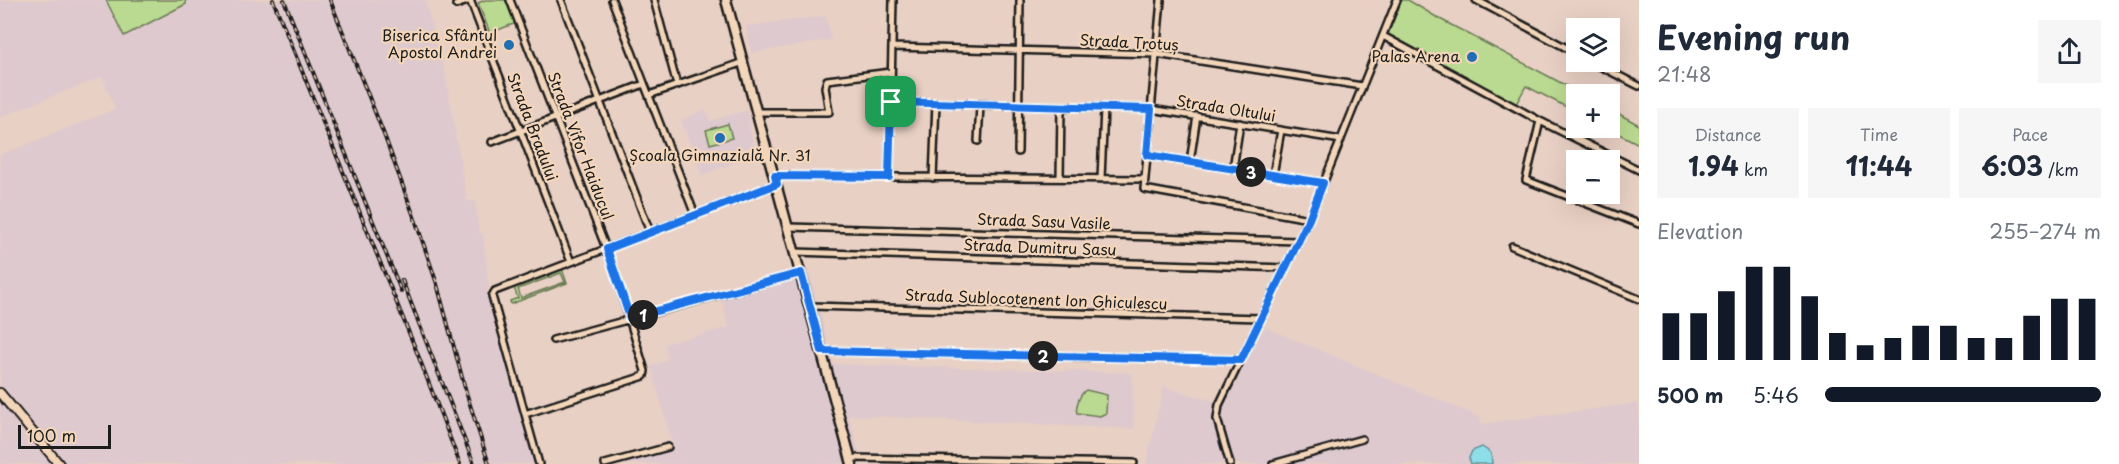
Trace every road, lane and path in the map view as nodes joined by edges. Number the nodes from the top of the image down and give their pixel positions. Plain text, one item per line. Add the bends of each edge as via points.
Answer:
1 (470, 0) edge
2 (510, 0) edge
3 (561, 0) edge
4 (612, 0) edge
5 (654, 0) edge
6 (726, 0) edge
7 (893, 0) edge
8 (1020, 0) edge
9 (1161, 0) edge
10 (1397, 0) edge
11 (1476, 0) edge
12 (456, 5) dead end
13 (1383, 36) junction
14 (892, 47) junction
15 (1566, 48) edge
16 (1020, 50) junction
17 (1156, 54) junction
18 (744, 62) junction
19 (891, 72) junction
20 (1612, 72) edge
21 (645, 84) junction
22 (678, 86) junction
23 (1362, 86) junction
24 (1639, 86) edge
25 (649, 95) junction
26 (600, 101) junction
27 (891, 102) junction
28 (936, 104) junction
29 (980, 105) junction
30 (1019, 106) junction
31 (1061, 107) junction
32 (1104, 108) junction
33 (1151, 109) junction
34 (758, 112) junction
35 (1197, 116) junction
36 (556, 118) junction
37 (1540, 121) junction
38 (1240, 123) junction
39 (1281, 130) junction
40 (520, 131) junction
41 (1341, 140) junction
42 (978, 141) dead end
43 (492, 142) dead end
44 (1018, 152) dead end
45 (1147, 155) junction
46 (1190, 162) junction
47 (1233, 169) junction
48 (1639, 170) edge
49 (1273, 175) junction
50 (889, 177) junction
51 (933, 178) junction
52 (1060, 178) junction
53 (1101, 179) junction
54 (1145, 179) junction
55 (776, 180) junction
56 (1323, 183) junction
57 (695, 215) junction
58 (1309, 219) junction
59 (1639, 224) edge
60 (788, 228) junction
61 (650, 232) junction
62 (1298, 241) junction
63 (1512, 246) dead end
64 (607, 249) junction
65 (795, 252) junction
66 (571, 262) junction
67 (1285, 268) junction
68 (801, 273) junction
69 (1639, 299) edge
70 (810, 306) junction
71 (630, 318) junction
72 (1261, 318) junction
73 (553, 340) dead end
74 (822, 351) junction
75 (1241, 360) junction
76 (0, 393) edge
77 (525, 414) junction
78 (1362, 440) dead end
79 (668, 447) dead end
80 (852, 461) edge
81 (1134, 463) edge
82 (59, 464) edge
83 (539, 464) edge
84 (605, 464) edge
85 (1230, 464) edge
86 (1273, 464) edge

1 - 12 street
1 - 40 street, Strada Bradului
2 - 36 street, Strada Vifor Haiducul
3 - 26 street
4 - 21 street
5 - 22 street
6 - 18 main road
7 - 14 street
8 - 16 street
9 - 17 street
10 - 13 street
11 - 15 street
13 - 23 street
13 - 37 street
14 - 16 street, Strada Trotuș
14 - 19 street
16 - 17 street, Strada Trotuș
16 - 30 street
17 - 23 street, Strada Trotuș
17 - 33 street
18 - 22 street
18 - 34 main road
19 - 27 street
19 - 34 street via 827,80 829,112
20 - 24 street
21 - 25 street
21 - 26 street
22 - 25 street
23 - 41 street
25 - 57 street
26 - 36 street
26 - 61 street
27 - 28 street, Strada Oltului
27 - 50 street
28 - 29 street, Strada Oltului
28 - 51 street
29 - 30 street, Strada Oltului
29 - 42 street
30 - 31 street, Strada Oltului
30 - 44 street
31 - 32 street, Strada Oltului
31 - 52 street
32 - 33 street, Strada Oltului
32 - 53 street
33 - 35 street, Strada Oltului
33 - 45 street
34 - 55 main road
35 - 38 street, Strada Oltului
35 - 46 street
36 - 40 street
36 - 64 street, Strada Vifor Haiducul
37 - 48 street
37 - 59 street via 1526,180
38 - 39 street, Strada Oltului
38 - 47 street
39 - 41 street, Strada Oltului
39 - 49 street
40 - 43 street
40 - 66 street, Strada Bradului
41 - 56 street
45 - 46 street
45 - 54 street
46 - 47 street
47 - 49 street
49 - 56 street
50 - 51 street
50 - 55 street
51 - 52 street
52 - 53 street
53 - 54 street
54 - 58 street via 1144,189
55 - 57 street
55 - 60 main road
56 - 58 street
57 - 61 street
58 - 62 street
60 - 62 street, Strada Sasu Vasile
60 - 65 main road
61 - 64 street
62 - 67 street
63 - 69 street
64 - 66 street
64 - 71 street, Strada Vifor Haiducul
65 - 67 street, Strada Dumitru Sasu
65 - 68 main road
66 - 77 street via 495,291 492,296
67 - 72 street
68 - 70 main road
68 - 71 street
70 - 72 street, Strada Sublocotenent Ion Ghiculescu
70 - 74 main road
71 - 73 street
71 - 77 street, Strada Vifor Haiducul via 644,376
72 - 75 street
74 - 75 street
74 - 80 main road
75 - 85 street via 1217,412
76 - 82 street
77 - 83 street
78 - 86 street
79 - 84 street
80 - 81 street

